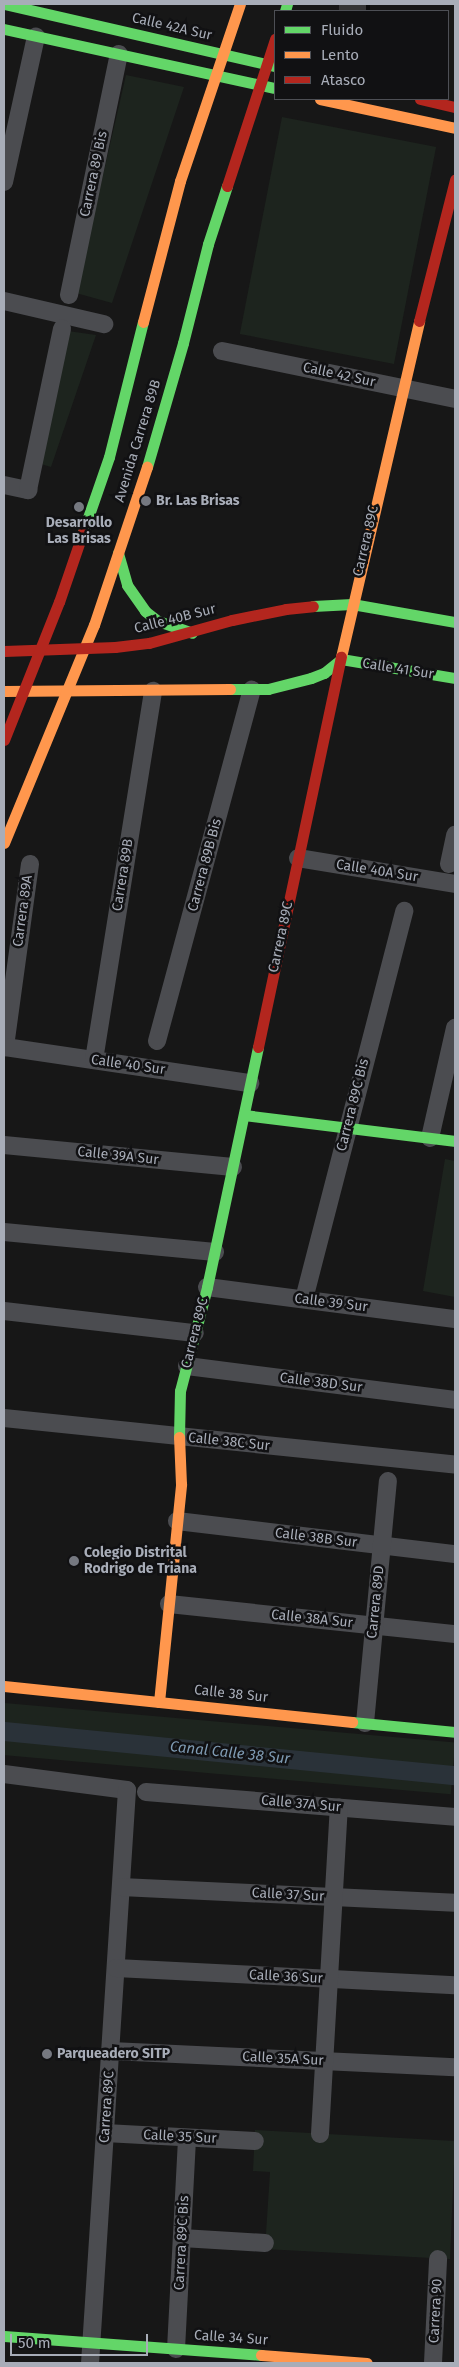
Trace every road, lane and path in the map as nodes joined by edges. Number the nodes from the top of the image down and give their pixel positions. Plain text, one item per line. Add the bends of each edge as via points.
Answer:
1 (4, 4) edge
2 (240, 4) edge
3 (4, 28) edge
4 (36, 36) junction
5 (274, 46) edge
6 (119, 54) junction
7 (222, 54) junction
8 (271, 65) edge
9 (215, 75) junction
10 (259, 85) junction
11 (274, 89) edge
12 (325, 100) edge
13 (424, 100) edge
14 (455, 107) edge
15 (455, 128) edge
16 (455, 180) edge
17 (4, 182) edge
18 (69, 295) dead end
19 (4, 301) edge
20 (104, 324) dead end
21 (62, 329) dead end
22 (222, 351) dead end
23 (402, 388) junction
24 (455, 399) edge
25 (4, 485) edge
26 (118, 554) junction
27 (352, 604) junction
28 (455, 622) edge
29 (192, 633) junction
30 (84, 648) junction
31 (40, 650) junction
32 (4, 651) edge
33 (341, 659) junction
34 (455, 678) edge
35 (252, 690) junction
36 (4, 691) edge
37 (24, 691) junction
38 (67, 691) junction
39 (153, 691) junction
40 (4, 740) edge
41 (455, 835) edge
42 (4, 843) edge
43 (298, 858) junction
44 (30, 864) dead end
45 (449, 864) dead end
46 (455, 884) edge
47 (404, 911) dead end
48 (455, 1028) edge
49 (157, 1041) dead end
50 (5, 1047) edge
51 (94, 1060) junction
52 (250, 1083) junction
53 (244, 1114) junction
54 (348, 1128) junction
55 (430, 1138) junction
56 (455, 1141) edge
57 (4, 1145) edge
58 (233, 1168) junction
59 (4, 1232) edge
60 (215, 1252) junction
61 (207, 1287) junction
62 (304, 1299) junction
63 (4, 1311) edge
64 (455, 1319) edge
65 (195, 1333) junction
66 (187, 1366) junction
67 (455, 1400) edge
68 (4, 1418) edge
69 (179, 1436) junction
70 (455, 1465) edge
71 (388, 1481) dead end
72 (177, 1521) junction
73 (382, 1546) junction
74 (455, 1554) edge
75 (168, 1604) junction
76 (374, 1626) junction
77 (455, 1634) edge
78 (4, 1686) edge
79 (158, 1702) junction
80 (365, 1723) junction
81 (455, 1732) edge
82 (4, 1774) edge
83 (146, 1792) dead end
84 (339, 1808) junction
85 (455, 1817) edge
86 (121, 1887) junction
87 (334, 1897) junction
88 (455, 1903) edge
89 (116, 1968) junction
90 (329, 1979) junction
91 (455, 1985) edge
92 (110, 2051) junction
93 (324, 2061) junction
94 (455, 2067) edge
95 (105, 2133) junction
96 (320, 2134) dead end
97 (187, 2138) junction
98 (255, 2142) dead end
99 (182, 2238) junction
100 (265, 2243) dead end
101 (438, 2259) dead end
102 (4, 2336) edge
103 (92, 2343) junction
104 (176, 2349) junction
105 (90, 2363) edge
106 (367, 2363) edge
107 (433, 2363) edge

1 - 7 street, Calle 42A Sur
2 - 7 street, Avenida Carrera 89B
3 - 4 street
4 - 6 street
4 - 17 street
5 - 8 street, Avenida Carrera 89B
6 - 9 street
6 - 18 street, Carrera 89 Bis
7 - 8 street, Calle 42A Sur
7 - 9 street, Avenida Carrera 89B
8 - 10 street, Avenida Carrera 89B
9 - 10 street
9 - 31 street, Avenida Carrera 89B via 162,244 109,457
10 - 11 street
10 - 26 street, Avenida Carrera 89B via 218,211 146,469
12 - 15 street
13 - 14 street
16 - 23 street, Carrera 89C
19 - 20 street
21 - 25 street via 28,490
22 - 23 street, Calle 42 Sur
23 - 24 street, Calle 42 Sur
23 - 27 street, Carrera 89C
26 - 29 street via 127,585 145,611 158,621
26 - 30 street, Avenida Carrera 89B
27 - 28 street
27 - 29 street, Calle 40B Sur via 286,609 232,620
27 - 33 street, Carrera 89C
29 - 30 street, Calle 40B Sur via 148,643
30 - 31 street, Calle 40B Sur
30 - 38 street, Avenida Carrera 89B
31 - 32 street, Calle 40B Sur
31 - 37 street, Avenida Carrera 89B
33 - 34 street, Calle 41 Sur
33 - 35 street via 324,672 305,680
33 - 43 street, Carrera 89C
35 - 39 street
35 - 49 street, Carrera 89B Bis
36 - 37 street
37 - 38 street
37 - 40 street, Avenida Carrera 89B
38 - 39 street
38 - 42 street, Avenida Carrera 89B
39 - 51 street, Carrera 89B
41 - 45 street
43 - 46 street, Calle 40A Sur
43 - 52 street, Carrera 89C
44 - 50 street, Carrera 89A
47 - 54 street, Carrera 89C Bis
48 - 55 street
50 - 51 street, Calle 40 Sur
51 - 52 street, Calle 40 Sur
52 - 53 street, Carrera 89C
53 - 54 street
53 - 58 street, Carrera 89C
54 - 55 street
54 - 62 street, Carrera 89C Bis
55 - 56 street
57 - 58 street, Calle 39A Sur
58 - 60 street, Carrera 89C
59 - 60 street
60 - 61 street, Carrera 89C
61 - 62 street, Calle 39 Sur
61 - 65 street, Carrera 89C
62 - 64 street, Calle 39 Sur
63 - 65 street
65 - 66 street, Carrera 89C
66 - 67 street, Calle 38D Sur
66 - 69 street, Carrera 89C via 179,1402
68 - 69 street, Calle 38C Sur
69 - 70 street, Calle 38C Sur
69 - 72 street, Carrera 89C via 181,1484
71 - 73 street, Carrera 89D
72 - 73 street, Calle 38B Sur
72 - 75 street, Carrera 89C
73 - 74 street, Calle 38B Sur
73 - 76 street, Carrera 89D
75 - 76 street, Calle 38A Sur
75 - 79 street, Carrera 89C
76 - 77 street, Calle 38A Sur
76 - 80 street, Carrera 89D
78 - 79 street, Calle 38 Sur
79 - 80 street, Calle 38 Sur
80 - 81 street, Calle 38 Sur
82 - 86 street, Carrera 89C via 127,1790
83 - 84 street, Calle 37A Sur
84 - 85 street, Calle 37A Sur
84 - 87 street
86 - 87 street, Calle 37 Sur
86 - 89 street, Carrera 89C
87 - 88 street, Calle 37 Sur
87 - 90 street
89 - 90 street, Calle 36 Sur
89 - 92 street, Carrera 89C
90 - 91 street, Calle 36 Sur
90 - 93 street
92 - 93 street, Calle 35A Sur
92 - 95 street, Carrera 89C
93 - 94 street, Calle 35A Sur
93 - 96 street
95 - 97 street, Calle 35 Sur
95 - 103 street, Carrera 89C
97 - 98 street, Calle 35 Sur
97 - 99 street, Carrera 89C Bis
99 - 100 street
99 - 104 street, Carrera 89C Bis
101 - 107 street, Carrera 90
102 - 103 street, Calle 34 Sur
103 - 104 street, Calle 34 Sur
103 - 105 street, Carrera 89C
104 - 106 street, Calle 34 Sur

